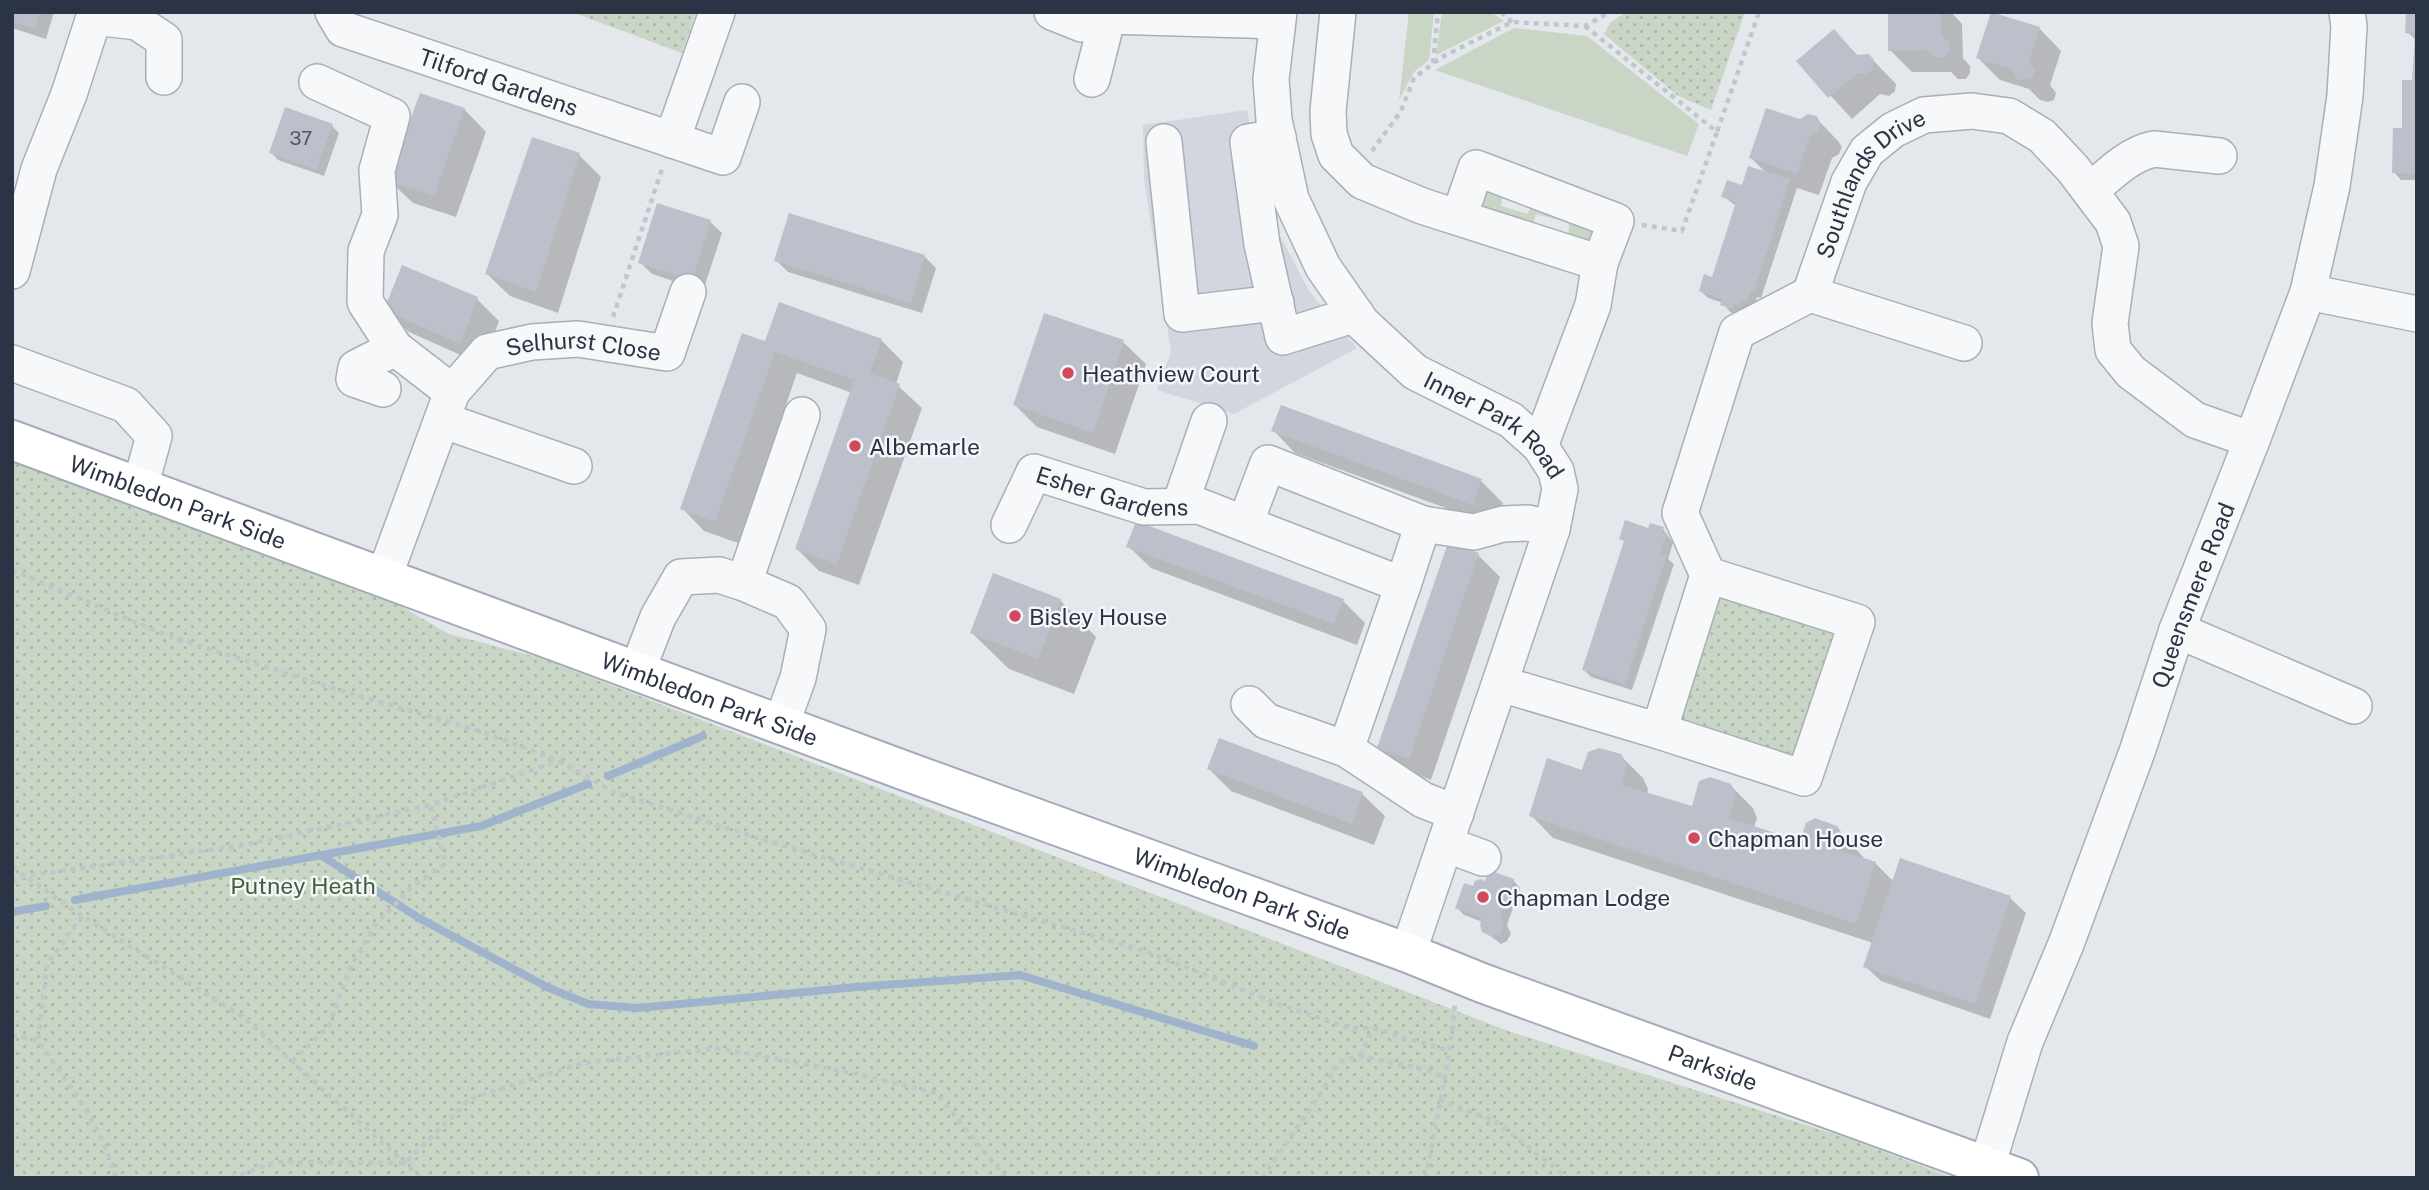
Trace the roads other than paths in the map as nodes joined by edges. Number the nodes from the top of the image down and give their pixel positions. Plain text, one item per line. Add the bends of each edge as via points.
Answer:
1 (333, 12) edge
2 (717, 12) edge
3 (1338, 12) edge
4 (2347, 12) edge
5 (1081, 17) edge
6 (1278, 17) edge
7 (164, 77) dead end
8 (1091, 79) dead end
9 (317, 82) dead end
10 (742, 102) dead end
11 (1278, 137) junction
12 (668, 139) junction
13 (1164, 142) dead end
14 (2219, 156) dead end
15 (2090, 191) junction
16 (1459, 217) junction
17 (1600, 263) junction
18 (12, 271) edge
19 (688, 292) dead end
20 (2308, 292) junction
21 (1810, 294) junction
22 (1276, 303) junction
23 (1356, 314) junction
24 (2417, 314) edge
25 (1964, 343) dead end
26 (395, 348) junction
27 (12, 363) edge
28 (383, 389) dead end
29 (447, 406) junction
30 (802, 415) dead end
31 (1209, 421) dead end
32 (12, 440) edge
33 (2252, 440) junction
34 (1540, 446) junction
35 (574, 466) dead end
36 (140, 488) junction
37 (1185, 506) junction
38 (1245, 524) junction
39 (1423, 524) junction
40 (1009, 525) dead end
41 (1552, 529) junction
42 (1708, 575) junction
43 (384, 577) junction
44 (744, 583) junction
45 (1403, 585) junction
46 (2177, 629) junction
47 (637, 671) junction
48 (1502, 684) junction
49 (1249, 704) dead end
50 (2354, 706) dead end
51 (781, 725) junction
52 (1659, 731) junction
53 (1346, 749) junction
54 (1451, 829) junction
55 (1483, 858) dead end
56 (1408, 953) junction
57 (2003, 1172) edge

1 - 12 street, Tilford Gardens via 343,29
2 - 12 street
3 - 16 street via 1329,97 1329,134 1336,155 1362,181
4 - 20 street, Queensmere Road via 2345,96 2332,186
5 - 6 street
5 - 8 street
6 - 11 street, Inner Park Road via 1271,79
7 - 18 street via 164,40 137,22 93,17 39,169
9 - 26 street via 392,116 377,170 380,215 366,251 365,302
10 - 12 street, Tilford Gardens via 723,157
11 - 22 street via 1248,142 1262,244
11 - 23 street, Inner Park Road via 1291,199 1323,267
13 - 22 street via 1182,314
14 - 15 street via 2148,150
15 - 21 street, Southlands Drive via 2042,136 2009,116 1972,111 1924,115 1893,130 1867,151 1849,182
15 - 33 street, Southlands Drive via 2113,222 2121,246 2110,323 2113,350 2131,372 2195,419
16 - 17 street
16 - 17 street via 1476,168 1616,221
17 - 34 street via 1593,305
19 - 29 street, Selhurst Close via 667,353 578,339 486,352
20 - 24 street
20 - 33 street, Queensmere Road
21 - 25 street, Southlands Drive
21 - 42 street via 1737,332 1680,513
22 - 23 street via 1283,337
23 - 34 street, Inner Park Road via 1415,372 1511,420
26 - 28 street via 356,368 354,379
26 - 29 street
27 - 36 street via 126,405 154,436
29 - 35 street
29 - 43 street, Selhurst Close
30 - 44 street
31 - 37 street via 1182,499
32 - 36 main road, Wimbledon Park Side
33 - 46 street, Queensmere Road
34 - 41 street, Inner Park Road via 1556,471 1560,489
36 - 43 main road, Wimbledon Park Side
37 - 38 street, Esher Gardens via 1199,506
37 - 40 street, Esher Gardens via 1144,507 1034,472
38 - 39 street via 1268,463
38 - 45 street, Esher Gardens
39 - 41 street via 1474,533 1503,524 1528,523
39 - 45 street
41 - 48 street, Inner Park Road
42 - 52 street
42 - 52 street via 1857,622 1804,778
43 - 47 main road, Wimbledon Park Side
44 - 47 street via 719,575 681,576 658,617
44 - 51 street via 788,602 808,629 798,678
45 - 53 street
46 - 50 street
46 - 57 street, Queensmere Road via 2066,944 2025,1042
47 - 51 main road, Wimbledon Park Side
48 - 52 street
48 - 54 street, Inner Park Road
49 - 53 street via 1266,721
51 - 56 main road, Wimbledon Park Side
53 - 54 street via 1423,800
54 - 55 street
54 - 56 street, Inner Park Road
56 - 57 main road, Parkside

